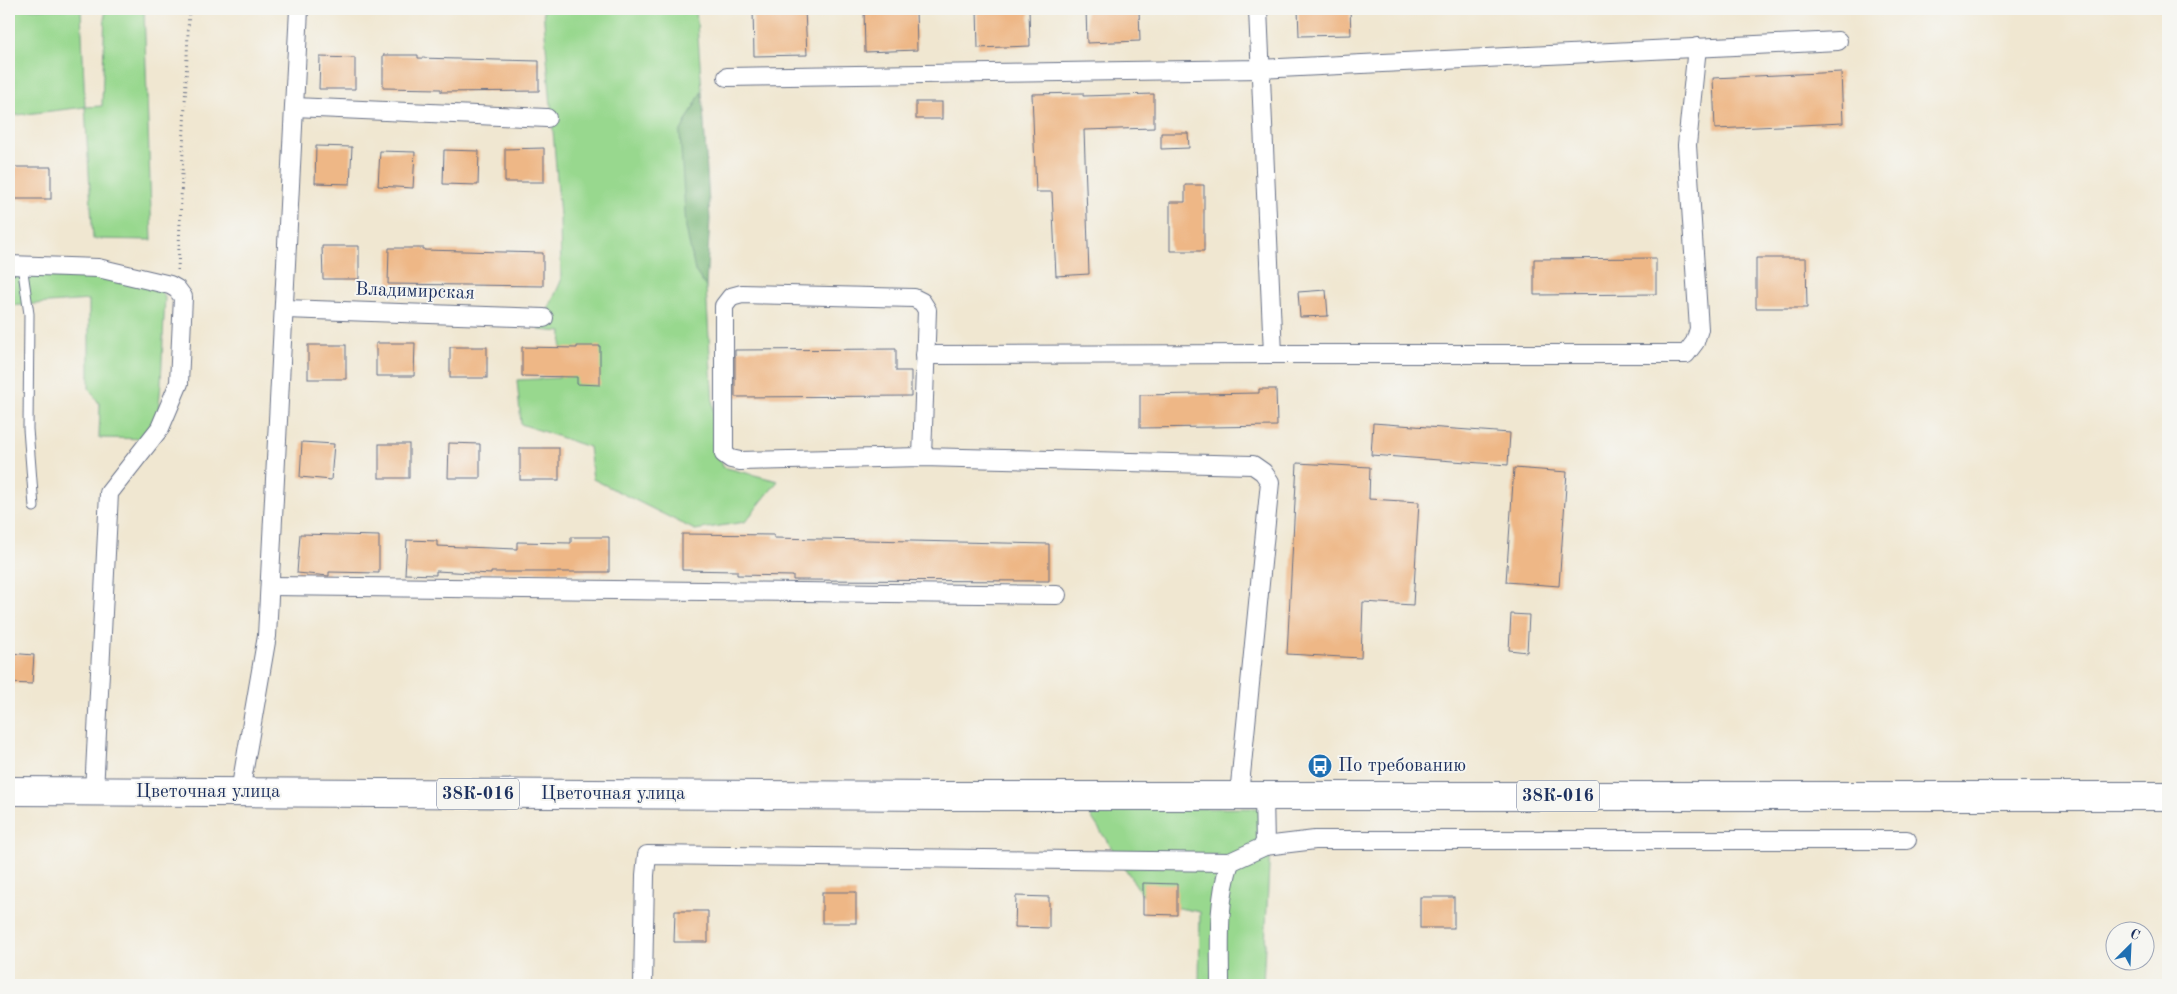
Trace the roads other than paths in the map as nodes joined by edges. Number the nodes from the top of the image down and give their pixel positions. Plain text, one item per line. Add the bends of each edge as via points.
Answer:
1 (299, 9) edge
2 (1258, 9) edge
3 (1838, 41) dead end
4 (1697, 47) junction
5 (1260, 69) junction
6 (727, 77) dead end
7 (294, 108) junction
8 (547, 118) dead end
9 (15, 265) edge
10 (284, 309) junction
11 (544, 318) dead end
12 (1274, 354) junction
13 (924, 355) junction
14 (922, 457) junction
15 (34, 507) dead end
16 (270, 586) junction
17 (1057, 595) dead end
18 (9, 791) edge
19 (94, 792) junction
20 (240, 792) junction
21 (1251, 795) junction
22 (2168, 796) edge
23 (1907, 840) dead end
24 (1265, 846) junction
25 (1230, 862) junction
26 (643, 985) edge
27 (1220, 985) edge

1 - 7 street
2 - 5 street
3 - 4 street
4 - 5 street
4 - 12 street via 1687,145 1699,329 1686,354
5 - 6 street
5 - 12 street
7 - 8 street
7 - 10 street
9 - 15 lane via 29,314 28,429
9 - 19 street via 98,268 178,288 183,297 178,383 160,428 109,493
10 - 11 street, Владимирская
10 - 16 street
12 - 13 street
13 - 14 street
13 - 14 street via 927,310 914,298 742,294 731,297 724,306 724,454 740,461
14 - 21 street via 1254,465 1263,472 1270,482
16 - 17 street
16 - 20 street via 266,636
18 - 19 main road, Цветочная улица / 38К-016
19 - 20 main road, Цветочная улица / 38К-016
20 - 21 main road, Цветочная улица / 38К-016
21 - 22 main road, 38К-016
21 - 24 street
23 - 24 street via 1315,840
24 - 25 street
25 - 26 street via 647,855
25 - 27 street via 1222,886

